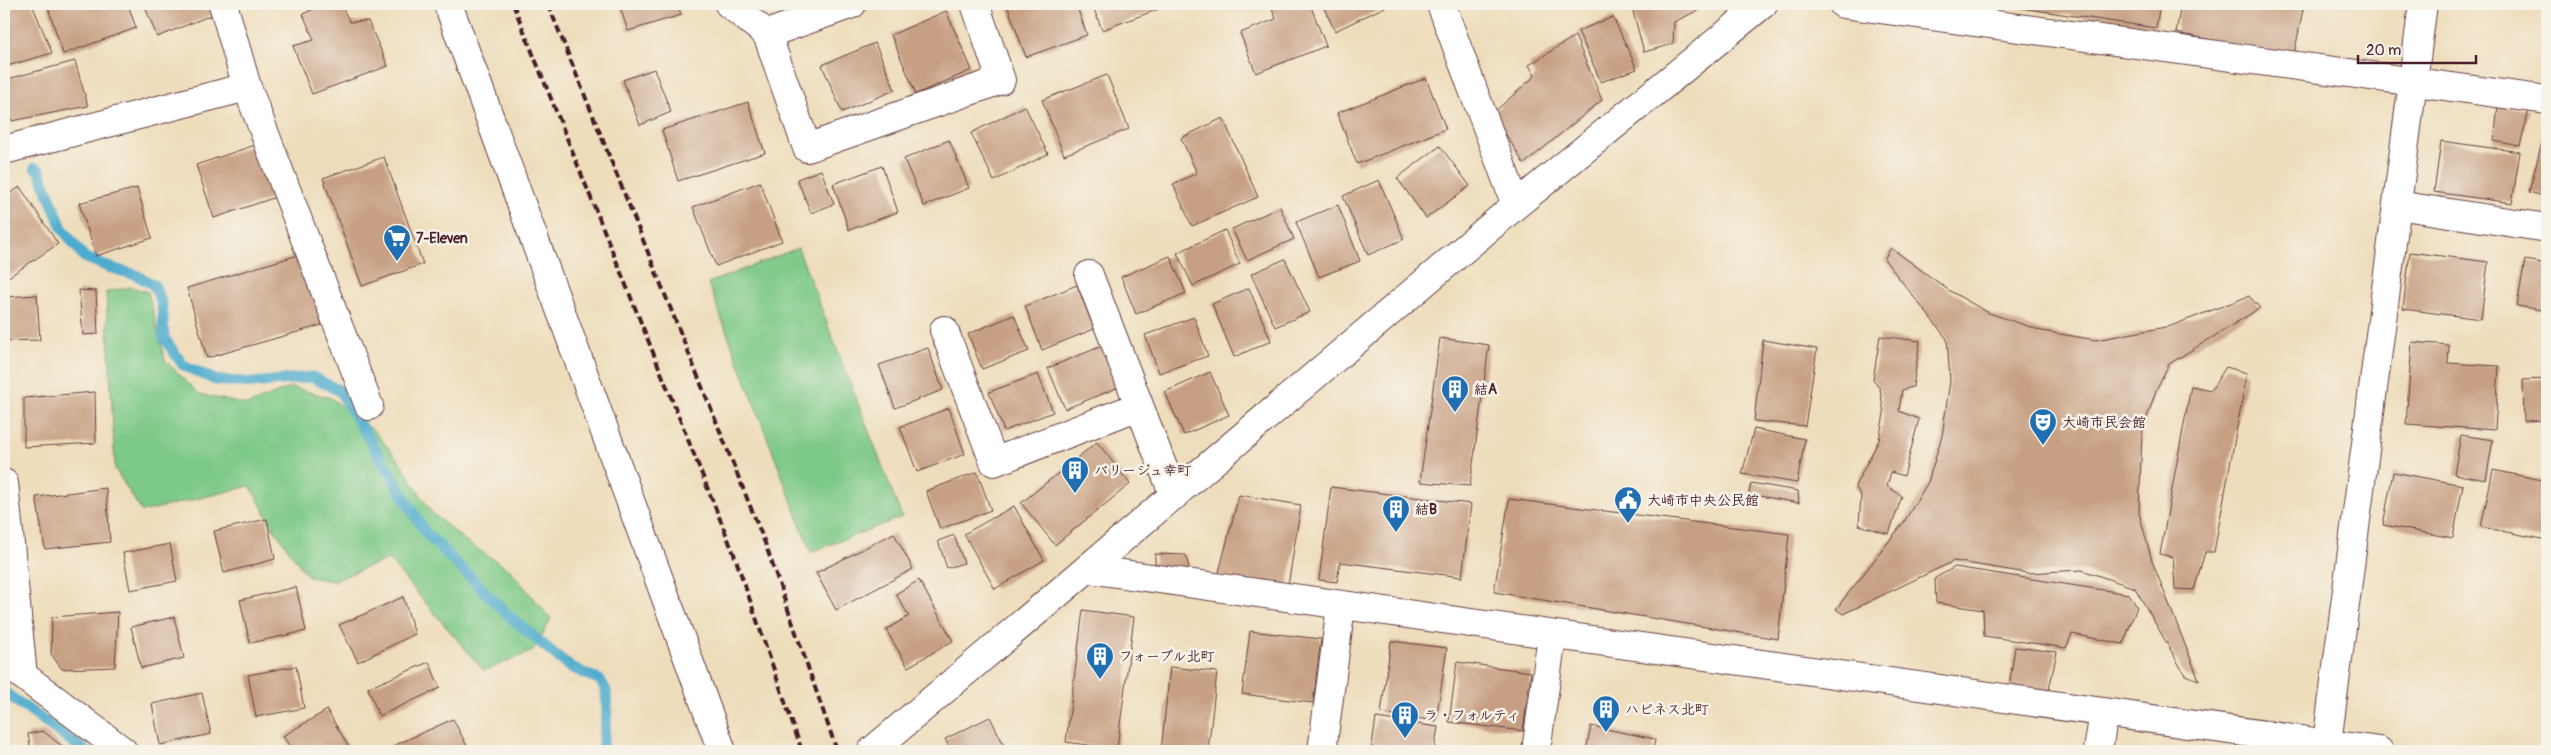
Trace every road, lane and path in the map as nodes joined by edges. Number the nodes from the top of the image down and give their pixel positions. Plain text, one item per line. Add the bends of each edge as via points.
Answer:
1 (223, 4) edge
2 (448, 4) edge
3 (729, 4) edge
4 (852, 4) edge
5 (975, 4) edge
6 (1441, 4) edge
7 (1763, 4) edge
8 (1843, 4) edge
9 (2423, 4) edge
10 (767, 34) junction
11 (2413, 81) junction
12 (247, 87) junction
13 (2547, 100) edge
14 (4, 150) edge
15 (1516, 205) junction
16 (2397, 205) junction
17 (2547, 228) edge
18 (1089, 275) dead end
19 (944, 330) dead end
20 (369, 406) dead end
21 (1139, 406) junction
22 (4, 483) edge
23 (1174, 496) junction
24 (1088, 569) junction
25 (1340, 606) junction
26 (1552, 636) junction
27 (14, 669) edge
28 (2104, 712) junction
29 (2327, 748) edge
30 (875, 750) edge
31 (124, 751) edge
32 (722, 751) edge
33 (1322, 751) edge
34 (1536, 751) edge
35 (2098, 751) edge
36 (2379, 751) edge

1 - 12 street
2 - 32 street
3 - 10 street
4 - 10 street
5 - 10 street via 1001,80 807,148
6 - 15 street
7 - 15 street
8 - 11 street
9 - 11 street
11 - 13 street
11 - 16 street
12 - 14 street
12 - 20 street
15 - 23 street
16 - 17 street
16 - 29 street
18 - 21 street
19 - 21 street via 994,462
21 - 23 street
22 - 27 street
23 - 24 street
24 - 25 street
24 - 30 street
25 - 26 street
25 - 33 street
26 - 28 street
26 - 34 street
27 - 31 street
28 - 29 street
28 - 35 street
29 - 36 street

